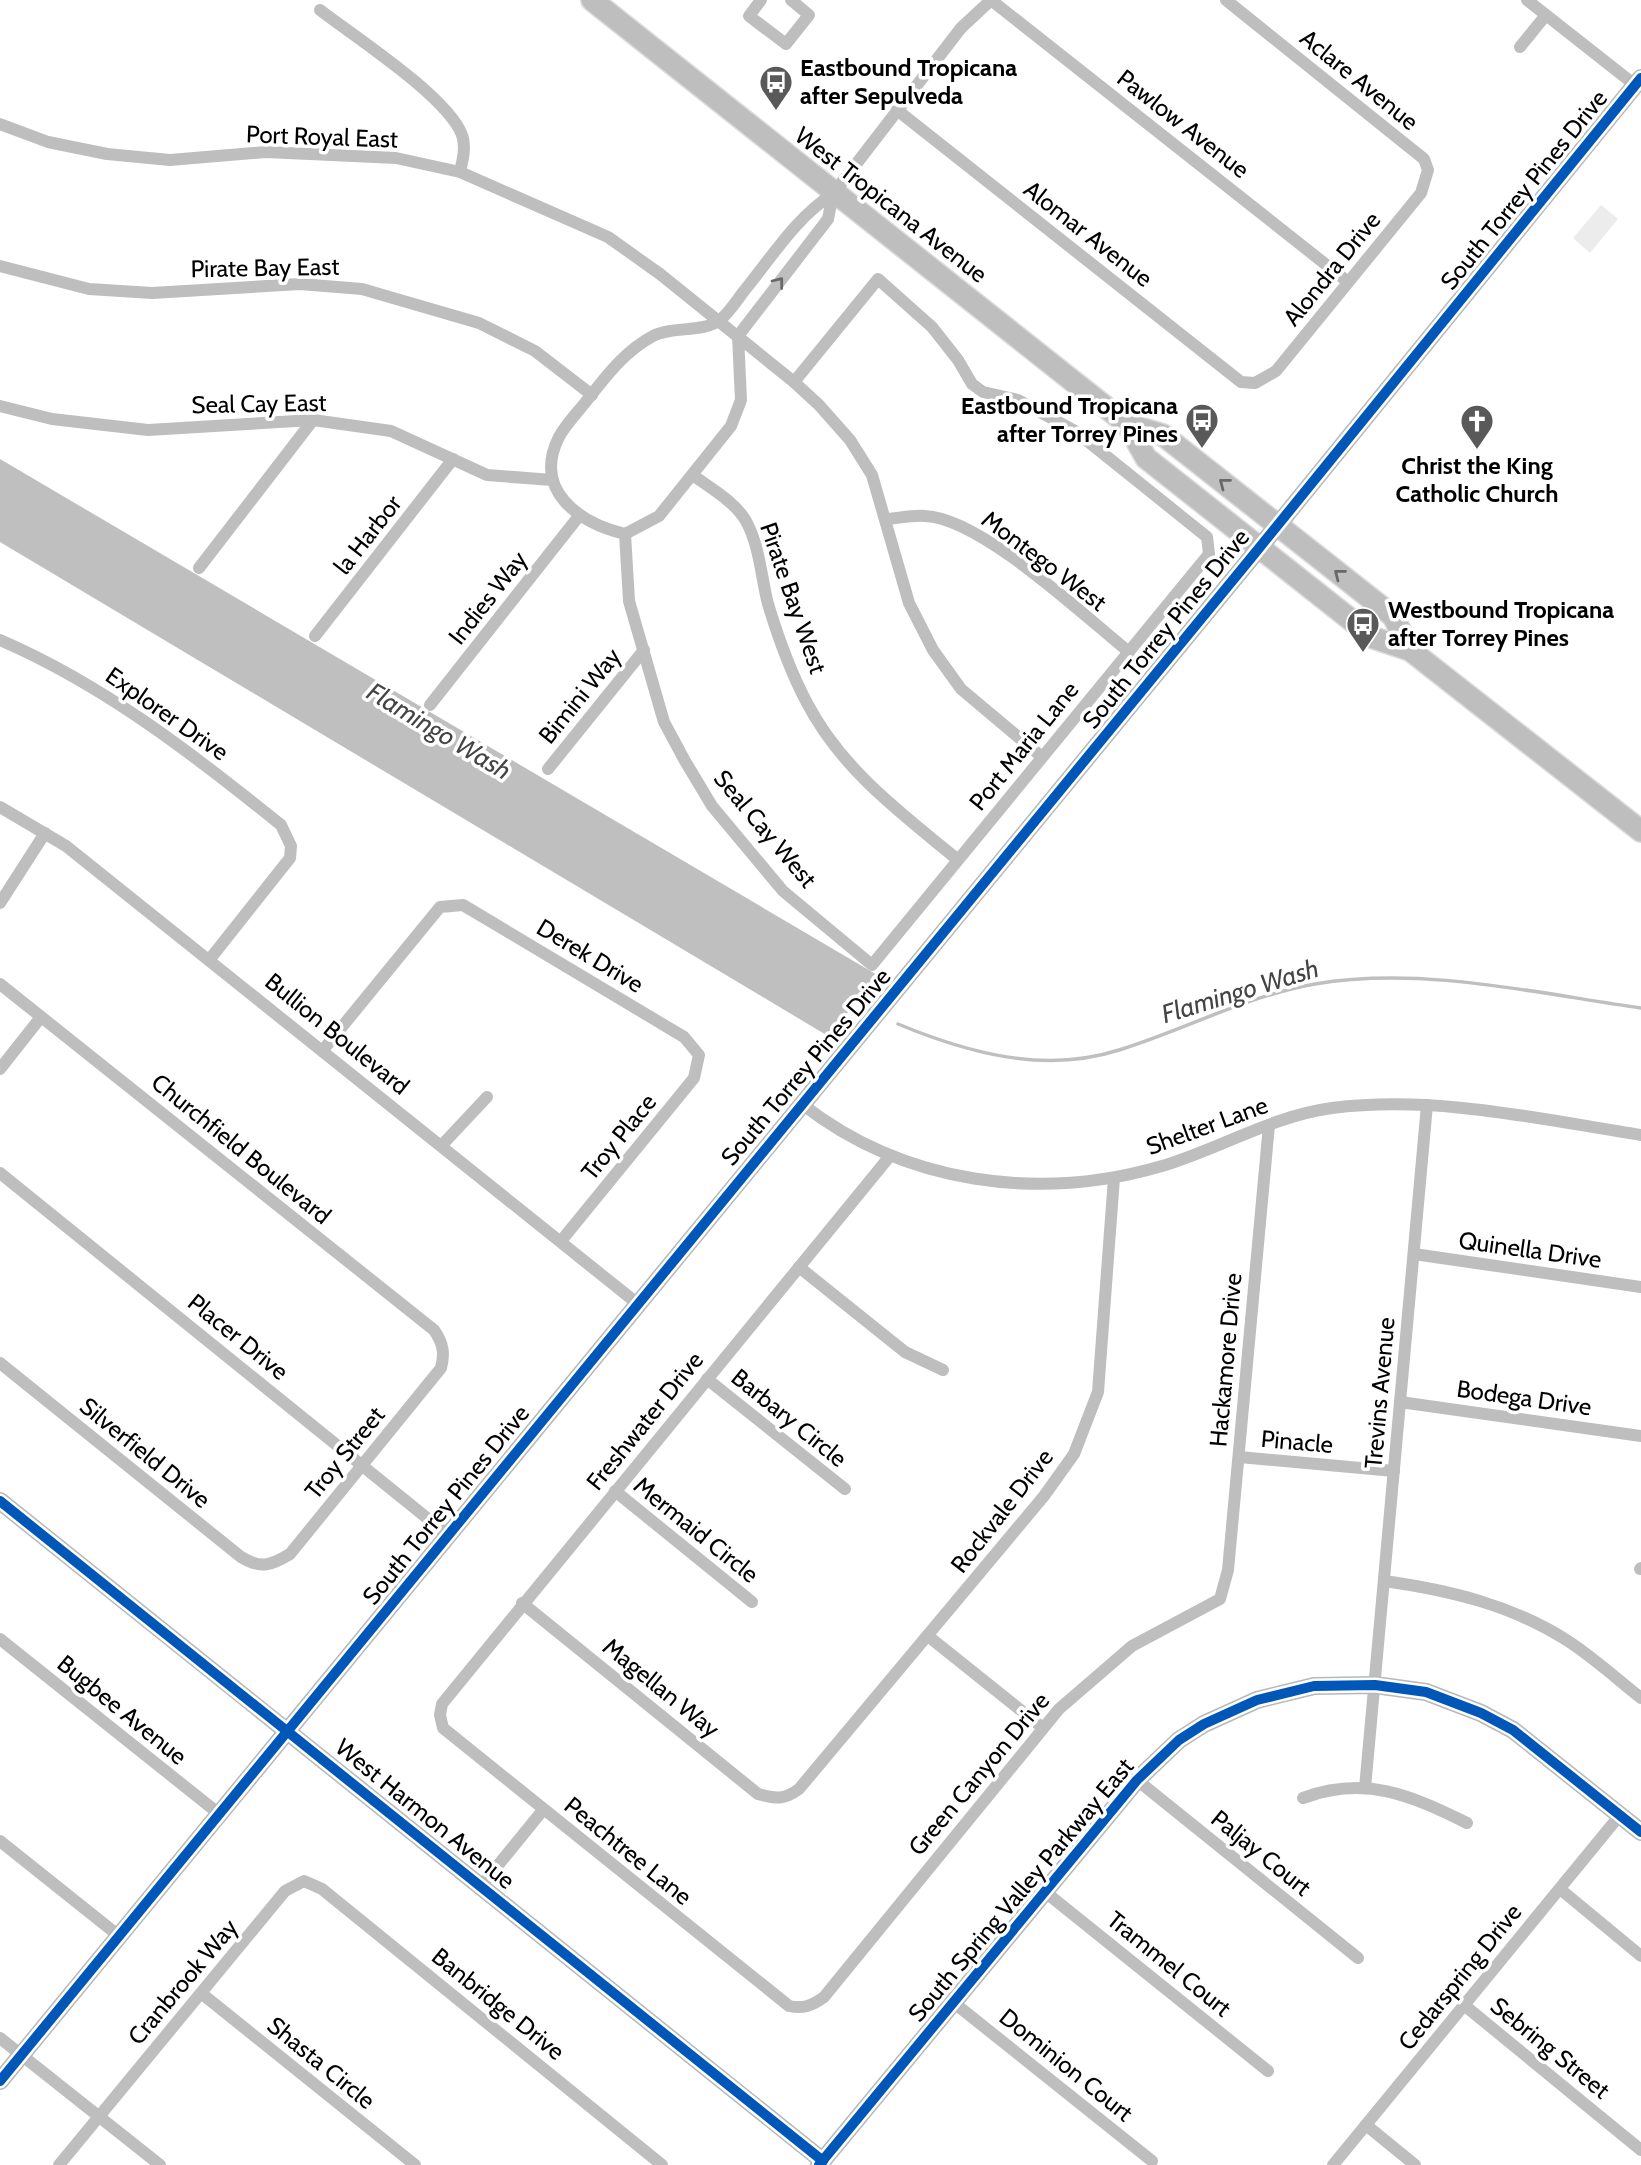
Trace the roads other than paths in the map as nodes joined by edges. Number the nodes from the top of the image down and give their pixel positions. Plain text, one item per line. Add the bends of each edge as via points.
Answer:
1 (592, 0) edge
2 (761, 0) edge
3 (790, 0) edge
4 (991, 0) edge
5 (1226, 0) edge
6 (1527, 0) edge
7 (320, 10) dead end
8 (1546, 15) junction
9 (1520, 47) dead end
10 (1638, 82) edge
11 (897, 110) junction
12 (0, 124) edge
13 (1428, 170) joint
14 (460, 172) junction
15 (834, 194) junction
16 (0, 266) edge
17 (1348, 282) junction
18 (728, 328) junction
19 (794, 382) junction
20 (1255, 383) joint
21 (592, 395) junction
22 (0, 406) edge
23 (313, 419) junction
24 (1127, 424) junction
25 (453, 459) junction
26 (694, 476) junction
27 (552, 480) junction
28 (579, 516) junction
29 (887, 519) junction
30 (1278, 526) junction
31 (625, 534) junction
32 (1259, 548) junction
33 (199, 568) dead end
34 (315, 636) dead end
35 (0, 640) edge
36 (644, 650) junction
37 (1410, 650) junction
38 (1129, 652) junction
39 (430, 705) dead end
40 (1042, 757) junction
41 (548, 769) dead end
42 (0, 807) edge
43 (1641, 831) edge
44 (45, 833) junction
45 (958, 860) junction
46 (0, 903) edge
47 (210, 959) junction
48 (872, 965) joint
49 (0, 984) edge
50 (41, 1017) junction
51 (323, 1050) junction
52 (699, 1055) joint
53 (0, 1069) edge
54 (486, 1097) dead end
55 (802, 1104) junction
56 (1427, 1104) junction
57 (1269, 1125) junction
58 (1641, 1135) edge
59 (442, 1145) junction
60 (890, 1156) junction
61 (0, 1173) edge
62 (1114, 1178) junction
63 (561, 1241) junction
64 (1414, 1254) junction
65 (799, 1267) junction
66 (1641, 1287) edge
67 (638, 1304) junction
68 (444, 1355) joint
69 (0, 1363) edge
70 (943, 1370) dead end
71 (707, 1379) junction
72 (1400, 1402) junction
73 (1641, 1436) edge
74 (1239, 1457) junction
75 (363, 1465) junction
76 (1394, 1471) junction
77 (845, 1489) dead end
78 (615, 1491) junction
79 (0, 1501) edge
80 (448, 1535) junction
81 (268, 1567) joint
82 (1384, 1581) junction
83 (1220, 1599) joint
84 (752, 1602) dead end
85 (522, 1604) junction
86 (928, 1636) junction
87 (0, 1639) edge
88 (1375, 1685) junction
89 (1641, 1698) edge
90 (440, 1716) joint
91 (1043, 1728) junction
92 (286, 1731) junction
93 (1137, 1780) junction
94 (1365, 1788) junction
95 (1303, 1798) dead end
96 (776, 1800) joint
97 (543, 1810) junction
98 (218, 1813) junction
99 (1620, 1815) junction
100 (1467, 1823) dead end
101 (1641, 1832) edge
102 (0, 1841) edge
103 (304, 1881) joint
104 (481, 1886) junction
105 (1560, 1889) junction
106 (1044, 1891) junction
107 (119, 1936) junction
108 (1641, 1956) edge
109 (1358, 1958) dead end
110 (201, 1993) junction
111 (953, 2002) junction
112 (1464, 2005) junction
113 (800, 2008) joint
114 (0, 2038) edge
115 (21, 2055) junction
116 (1268, 2071) dead end
117 (0, 2081) edge
118 (99, 2116) junction
119 (1366, 2125) junction
120 (1641, 2150) edge
121 (1152, 2161) dead end
122 (821, 2163) edge
123 (60, 2165) edge
124 (160, 2165) edge
125 (415, 2165) edge
126 (662, 2165) edge
127 (1333, 2165) edge
128 (1415, 2165) edge

1 - 15 main road, West Tropicana Avenue
2 - 3 street via 749,16 786,44 809,15
4 - 11 street via 961,28
4 - 17 street, Pawlow Avenue
5 - 13 street, Aclare Avenue via 1424,159
6 - 8 street
7 - 14 street via 446,108 462,134 465,152
8 - 9 street
8 - 10 street
10 - 30 main road, South Torrey Pines Drive
11 - 15 street
11 - 20 street, Alomar Avenue via 1241,382
12 - 14 street, Port Royal East via 48,142 107,154 170,160 266,152 336,153 396,158
13 - 17 street, Alondra Drive via 1421,192
14 - 18 street, Port Royal East via 608,237
15 - 18 street via 811,207
18 -> 15 street via 828,219
15 - 24 main road, West Tropicana Avenue
16 - 21 street, Pirate Bay East via 89,289 152,293 300,284 362,289 479,323 535,351
17 - 20 street, Alondra Drive via 1276,372
18 - 19 street, Port Royal East
18 - 21 street via 655,335 621,359
18 - 26 street via 741,400 731,426
19 - 29 street, Port Royal East via 850,440 872,475
19 - 38 street, Port Maria Lane via 878,279 932,327 972,384 983,392 1018,400 1074,431 1206,537 1209,554
21 - 27 street via 560,436 552,456
22 - 23 street, Seal Cay East via 52,419 148,430
23 - 25 street, Seal Cay East via 391,431
23 - 33 street
30 -> 24 main road, West Tropicana Avenue via 1163,435
24 - 32 main road, West Tropicana Avenue via 1146,458
25 - 27 street, Seal Cay East via 487,475
25 - 34 street, la Harbor
26 - 31 street via 659,516
26 - 45 street, Pirate Bay West via 746,520 780,641 807,703 839,755 874,791
27 - 28 street via 564,502
28 - 31 street via 600,528
28 - 39 street, Indies Way
29 - 38 street, Montego West via 926,516 987,538
29 - 40 street, Port Royal East via 909,603 933,650 961,689
30 - 32 main road, South Torrey Pines Drive
37 -> 30 main road, West Tropicana Avenue via 1393,616
31 - 36 street, Seal Cay West via 629,601
32 - 37 main road, West Tropicana Avenue via 1374,638
32 - 55 main road, South Torrey Pines Drive
35 - 47 street, Explorer Drive via 84,682 150,724 281,825 291,846 290,858
36 - 41 street, Bimini Way
36 - 48 street, Seal Cay West via 664,722 712,806 783,891
37 - 43 main road, West Tropicana Avenue
38 - 40 street, Port Maria Lane
40 - 45 street, Port Maria Lane
42 - 44 street, Bullion Boulevard
44 - 46 street
44 - 47 street, Bullion Boulevard
45 - 48 street, Port Maria Lane
47 - 51 street, Bullion Boulevard
49 - 50 street, Churchfield Boulevard
50 - 53 street
50 - 68 street, Churchfield Boulevard via 434,1330
51 - 52 street, Derek Drive via 440,907 451,904 463,905 684,1037
51 - 59 street, Bullion Boulevard
52 - 63 street, Troy Place via 694,1078
54 - 59 street
55 - 60 street, Shelter Lane via 828,1124
55 - 67 main road, South Torrey Pines Drive
56 - 57 street, Shelter Lane via 1329,1109
56 - 58 street, Shelter Lane
56 - 64 street, Trevins Avenue
57 - 62 street, Shelter Lane via 1164,1166
57 - 74 street, Hackamore Drive
59 - 63 street, Bullion Boulevard
60 - 62 street, Shelter Lane via 956,1177 1015,1184
60 - 65 street, Freshwater Drive
61 - 75 street, Placer Drive
62 - 86 street, Rockvale Drive via 1102,1356 1087,1426 1061,1474
63 - 67 street, Bullion Boulevard
64 - 66 street, Quinella Drive
64 - 72 street, Trevins Avenue
65 - 70 street via 905,1352
65 - 71 street, Freshwater Drive
67 - 80 main road, South Torrey Pines Drive
68 - 75 street, Troy Street via 441,1368
69 - 81 street, Silverfield Drive via 241,1557
71 - 77 street, Barbary Circle
71 - 78 street, Freshwater Drive
72 - 73 street, Bodega Drive
72 - 76 street, Trevins Avenue
74 - 76 street, Pinacle
74 - 83 street, Hackamore Drive via 1228,1570
75 - 80 street, Placer Drive
75 - 81 street, Troy Street via 289,1555
76 - 82 street, Trevins Avenue
78 - 84 street, Mermaid Circle
78 - 85 street, Freshwater Drive
79 - 92 main road, West Harmon Avenue
80 - 92 main road, South Torrey Pines Drive
82 - 88 street, Trevins Avenue
82 - 89 street via 1449,1590 1500,1607 1567,1641
83 - 91 street, Green Canyon Drive via 1104,1666
85 - 90 street, Freshwater Drive via 442,1704
85 - 96 street, Magellan Way via 758,1794
86 - 91 street
86 - 96 street, Rockvale Drive via 799,1789
87 - 98 street, Bugbee Avenue
88 - 93 main road, South Spring Valley Parkway East via 1314,1686 1257,1700 1204,1724
88 - 94 street, Trevins Avenue
88 - 99 main road, South Spring Valley Parkway East via 1426,1692 1513,1730
90 - 97 street, Peachtree Lane via 443,1728
91 - 113 street, Green Canyon Drive via 824,1997
92 - 98 main road, South Torrey Pines Drive
92 - 104 main road, West Harmon Avenue
93 - 106 main road, South Spring Valley Parkway East
93 - 109 street, Paljay Court
94 - 95 street via 1328,1788
94 - 100 street via 1417,1799
97 - 104 street
97 - 113 street, Peachtree Lane via 789,2006
98 - 107 main road, South Torrey Pines Drive
99 - 101 main road, South Spring Valley Parkway East
99 - 105 street, Cedarspring Drive
102 - 107 street
103 - 110 street, Cranbrook Way via 285,1891
103 - 126 street, Banbridge Drive via 323,1889
104 - 122 main road, West Harmon Avenue
105 - 108 street
105 - 112 street, Cedarspring Drive
106 - 111 main road, South Spring Valley Parkway East
106 - 116 street, Trammel Court
107 - 115 main road, South Torrey Pines Drive
110 - 118 street, Cranbrook Way
110 - 125 street, Shasta Circle
111 - 121 street, Dominion Court
111 - 122 main road, South Spring Valley Parkway East
112 - 119 street, Cedarspring Drive
112 - 120 street, Sebring Street
114 - 115 street
115 - 117 main road, South Torrey Pines Drive
115 - 118 street
118 - 123 street, Cranbrook Way
118 - 124 street
119 - 127 street, Cedarspring Drive
119 - 128 street

